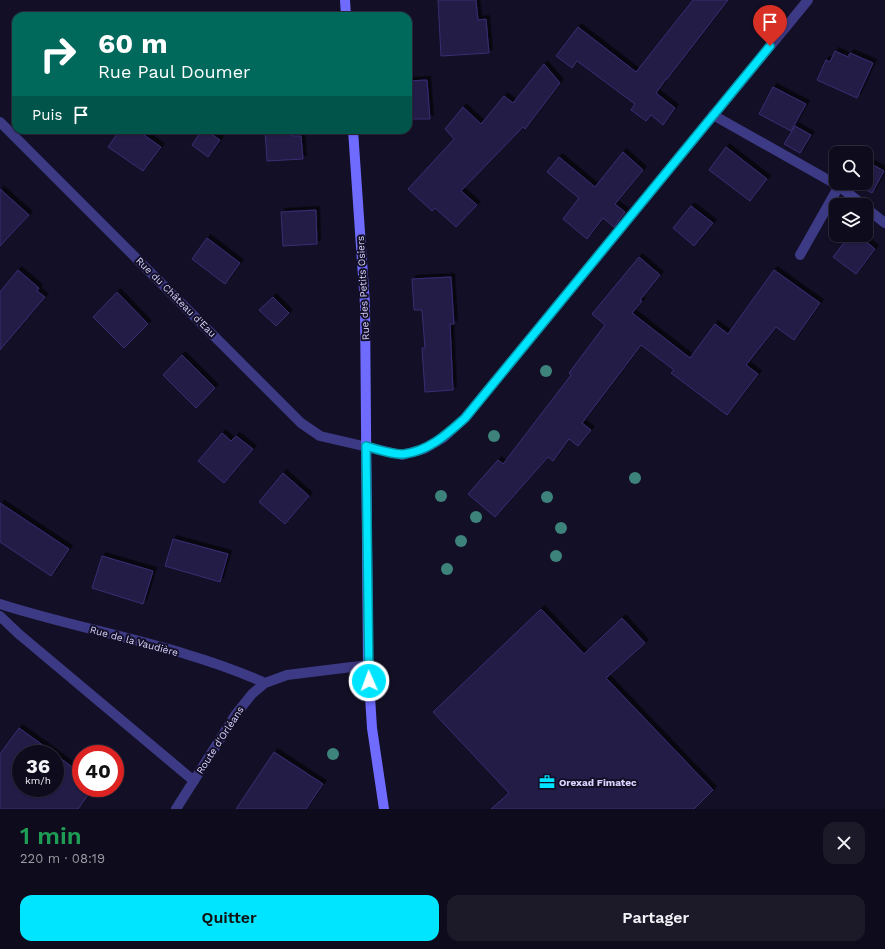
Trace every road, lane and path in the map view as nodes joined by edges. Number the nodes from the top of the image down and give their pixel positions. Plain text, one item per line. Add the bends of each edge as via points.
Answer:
1 (345, 0) edge
2 (808, 0) edge
3 (346, 12) edge
4 (713, 115) junction
5 (0, 122) edge
6 (353, 134) edge
7 (829, 180) edge
8 (837, 190) edge
9 (844, 190) edge
10 (854, 198) edge
11 (873, 214) edge
12 (885, 223) edge
13 (800, 255) dead end
14 (366, 446) junction
15 (0, 604) edge
16 (0, 616) edge
17 (368, 665) junction
18 (265, 683) junction
19 (194, 781) junction
20 (176, 809) edge
21 (384, 809) edge

1 - 3 street
2 - 4 street, Rue du Château d'Eau
4 - 7 street
4 - 14 street, Rue du Château d'Eau via 465,418 444,438 424,449 402,455
5 - 14 street, Rue du Château d'Eau via 301,423 320,436
6 - 14 street, Rue des Petits Osiers via 365,305
8 - 13 street
9 - 10 street
11 - 12 street
14 - 17 street, Rue des Petits Osiers
15 - 18 street, Rue de la Vaudière via 209,661
16 - 19 street via 20,636
17 - 18 street, Route d'Orléans via 287,675
17 - 21 street, Rue des Petits Osiers via 372,728
18 - 19 street, Route d'Orléans via 236,714
19 - 20 street, Route d'Orléans

